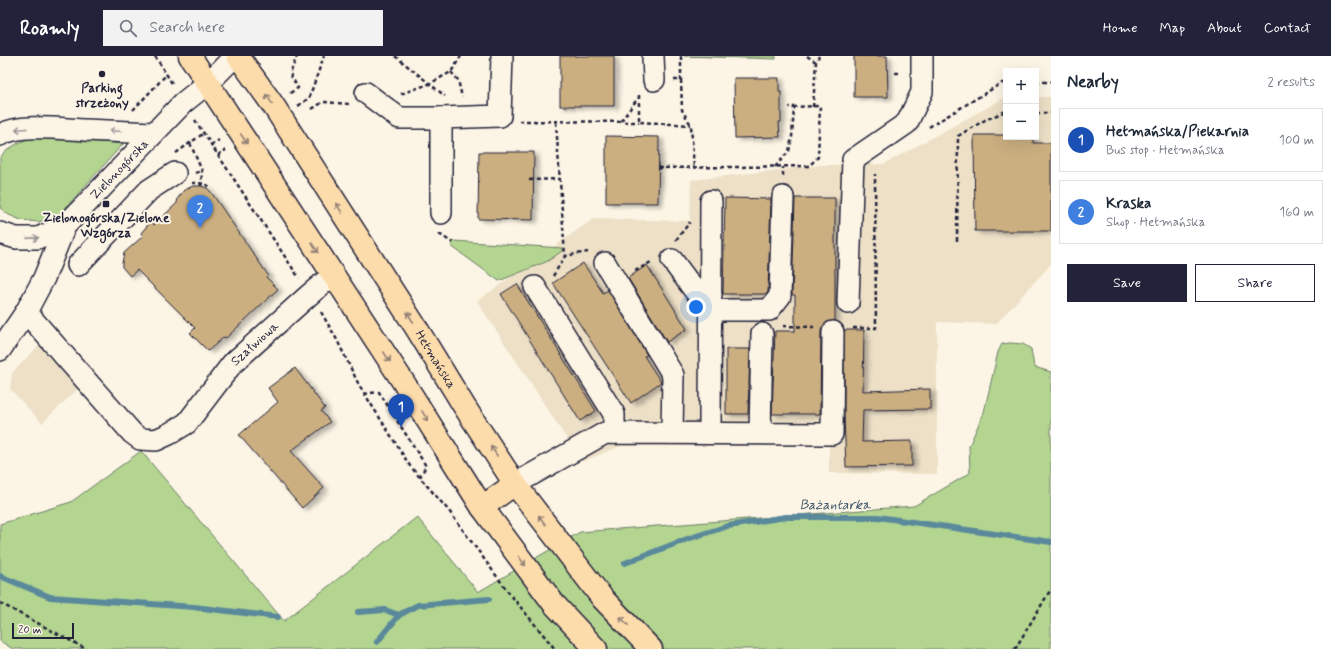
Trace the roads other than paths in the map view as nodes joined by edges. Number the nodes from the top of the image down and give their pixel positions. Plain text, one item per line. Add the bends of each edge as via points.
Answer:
1 (190, 56) edge
2 (237, 56) edge
3 (502, 56) edge
4 (653, 56) edge
5 (922, 56) edge
6 (654, 80) road end
7 (208, 83) junction
8 (370, 96) road end
9 (441, 118) junction
10 (154, 133) junction
11 (0, 135) edge
12 (175, 173) dead end
13 (783, 197) dead end
14 (711, 201) dead end
15 (441, 213) dead end
16 (65, 226) junction
17 (0, 233) edge
18 (672, 260) dead end
19 (605, 264) dead end
20 (78, 265) dead end
21 (333, 275) junction
22 (535, 287) dead end
23 (711, 302) junction
24 (848, 303) dead end
25 (26, 312) junction
26 (833, 329) road end
27 (762, 334) road end
28 (0, 350) edge
29 (614, 433) junction
30 (672, 433) junction
31 (710, 433) junction
32 (760, 433) junction
33 (515, 484) junction
34 (482, 507) junction
35 (596, 649) edge
36 (651, 649) edge

1 - 7 main road
2 - 7 street, Zielonogórska
33 -> 2 main road, Hetmańska via 273,105
3 - 9 street via 500,116
4 - 6 street
5 - 24 street via 922,92 906,123 853,160
7 - 10 street, Zielonogórska via 183,103
7 -> 21 main road
8 - 9 street via 399,118
9 - 15 street
10 -> 11 street via 44,128 17,129
10 - 16 street, Zielonogórska
12 - 20 street via 149,190
13 - 23 street via 780,296 769,310
14 - 23 street
17 -> 16 street via 16,238 38,238
16 - 25 street, Zielonogórska via 44,278
18 - 23 street via 695,291
19 - 30 street via 673,375
21 - 25 street, Szałwiowa via 232,364 187,423 156,440 140,439 132,433
21 -> 34 main road
22 - 29 street via 614,414
23 - 31 street
25 - 28 street, Zielonogórska
26 - 32 street via 832,434
27 - 32 street
29 - 30 street
29 - 33 street via 605,433
30 - 31 street
31 - 32 street
33 - 34 main road
36 -> 33 main road, Hetmańska via 603,599
34 -> 35 main road via 554,604

